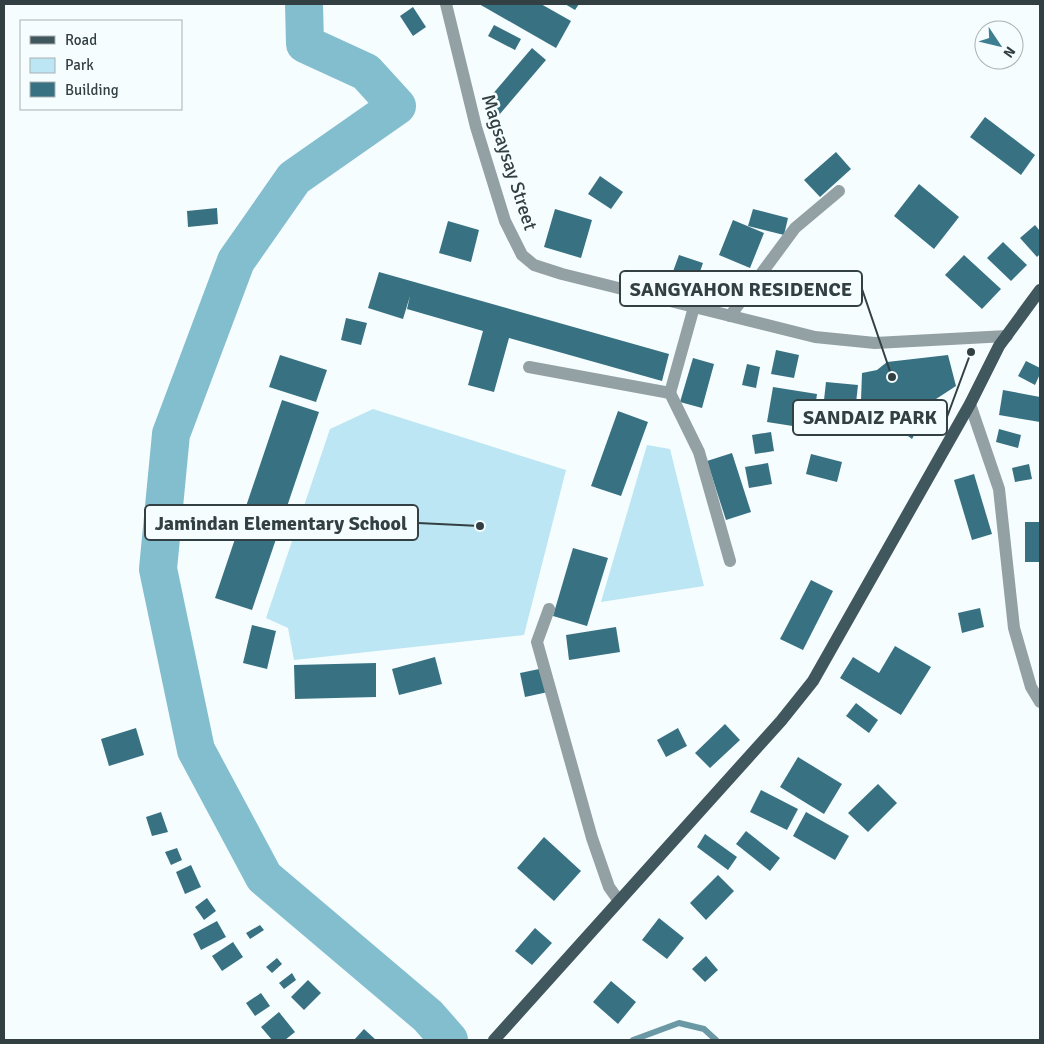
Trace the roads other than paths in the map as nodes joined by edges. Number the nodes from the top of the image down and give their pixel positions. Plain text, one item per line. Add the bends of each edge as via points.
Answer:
1 (446, 4) edge
2 (839, 191) dead end
3 (1040, 290) edge
4 (694, 307) junction
5 (730, 316) junction
6 (1007, 336) junction
7 (530, 367) dead end
8 (670, 393) junction
9 (970, 404) junction
10 (730, 561) dead end
11 (549, 609) dead end
12 (1040, 702) edge
13 (619, 901) junction
14 (494, 1040) edge

1 - 4 street, Magsaysay Street via 476,127 505,221 522,256 534,265 562,274
2 - 5 street via 795,228
3 - 6 main road
4 - 5 street, Magsaysay Street
4 - 8 street
5 - 6 street, Magsaysay Street via 815,337 875,343
6 - 9 main road
7 - 8 street
8 - 10 street via 699,452
9 - 12 street via 999,490 1014,628 1031,687
9 - 13 main road via 813,681
11 - 13 street via 537,642 592,838 609,887
13 - 14 main road

